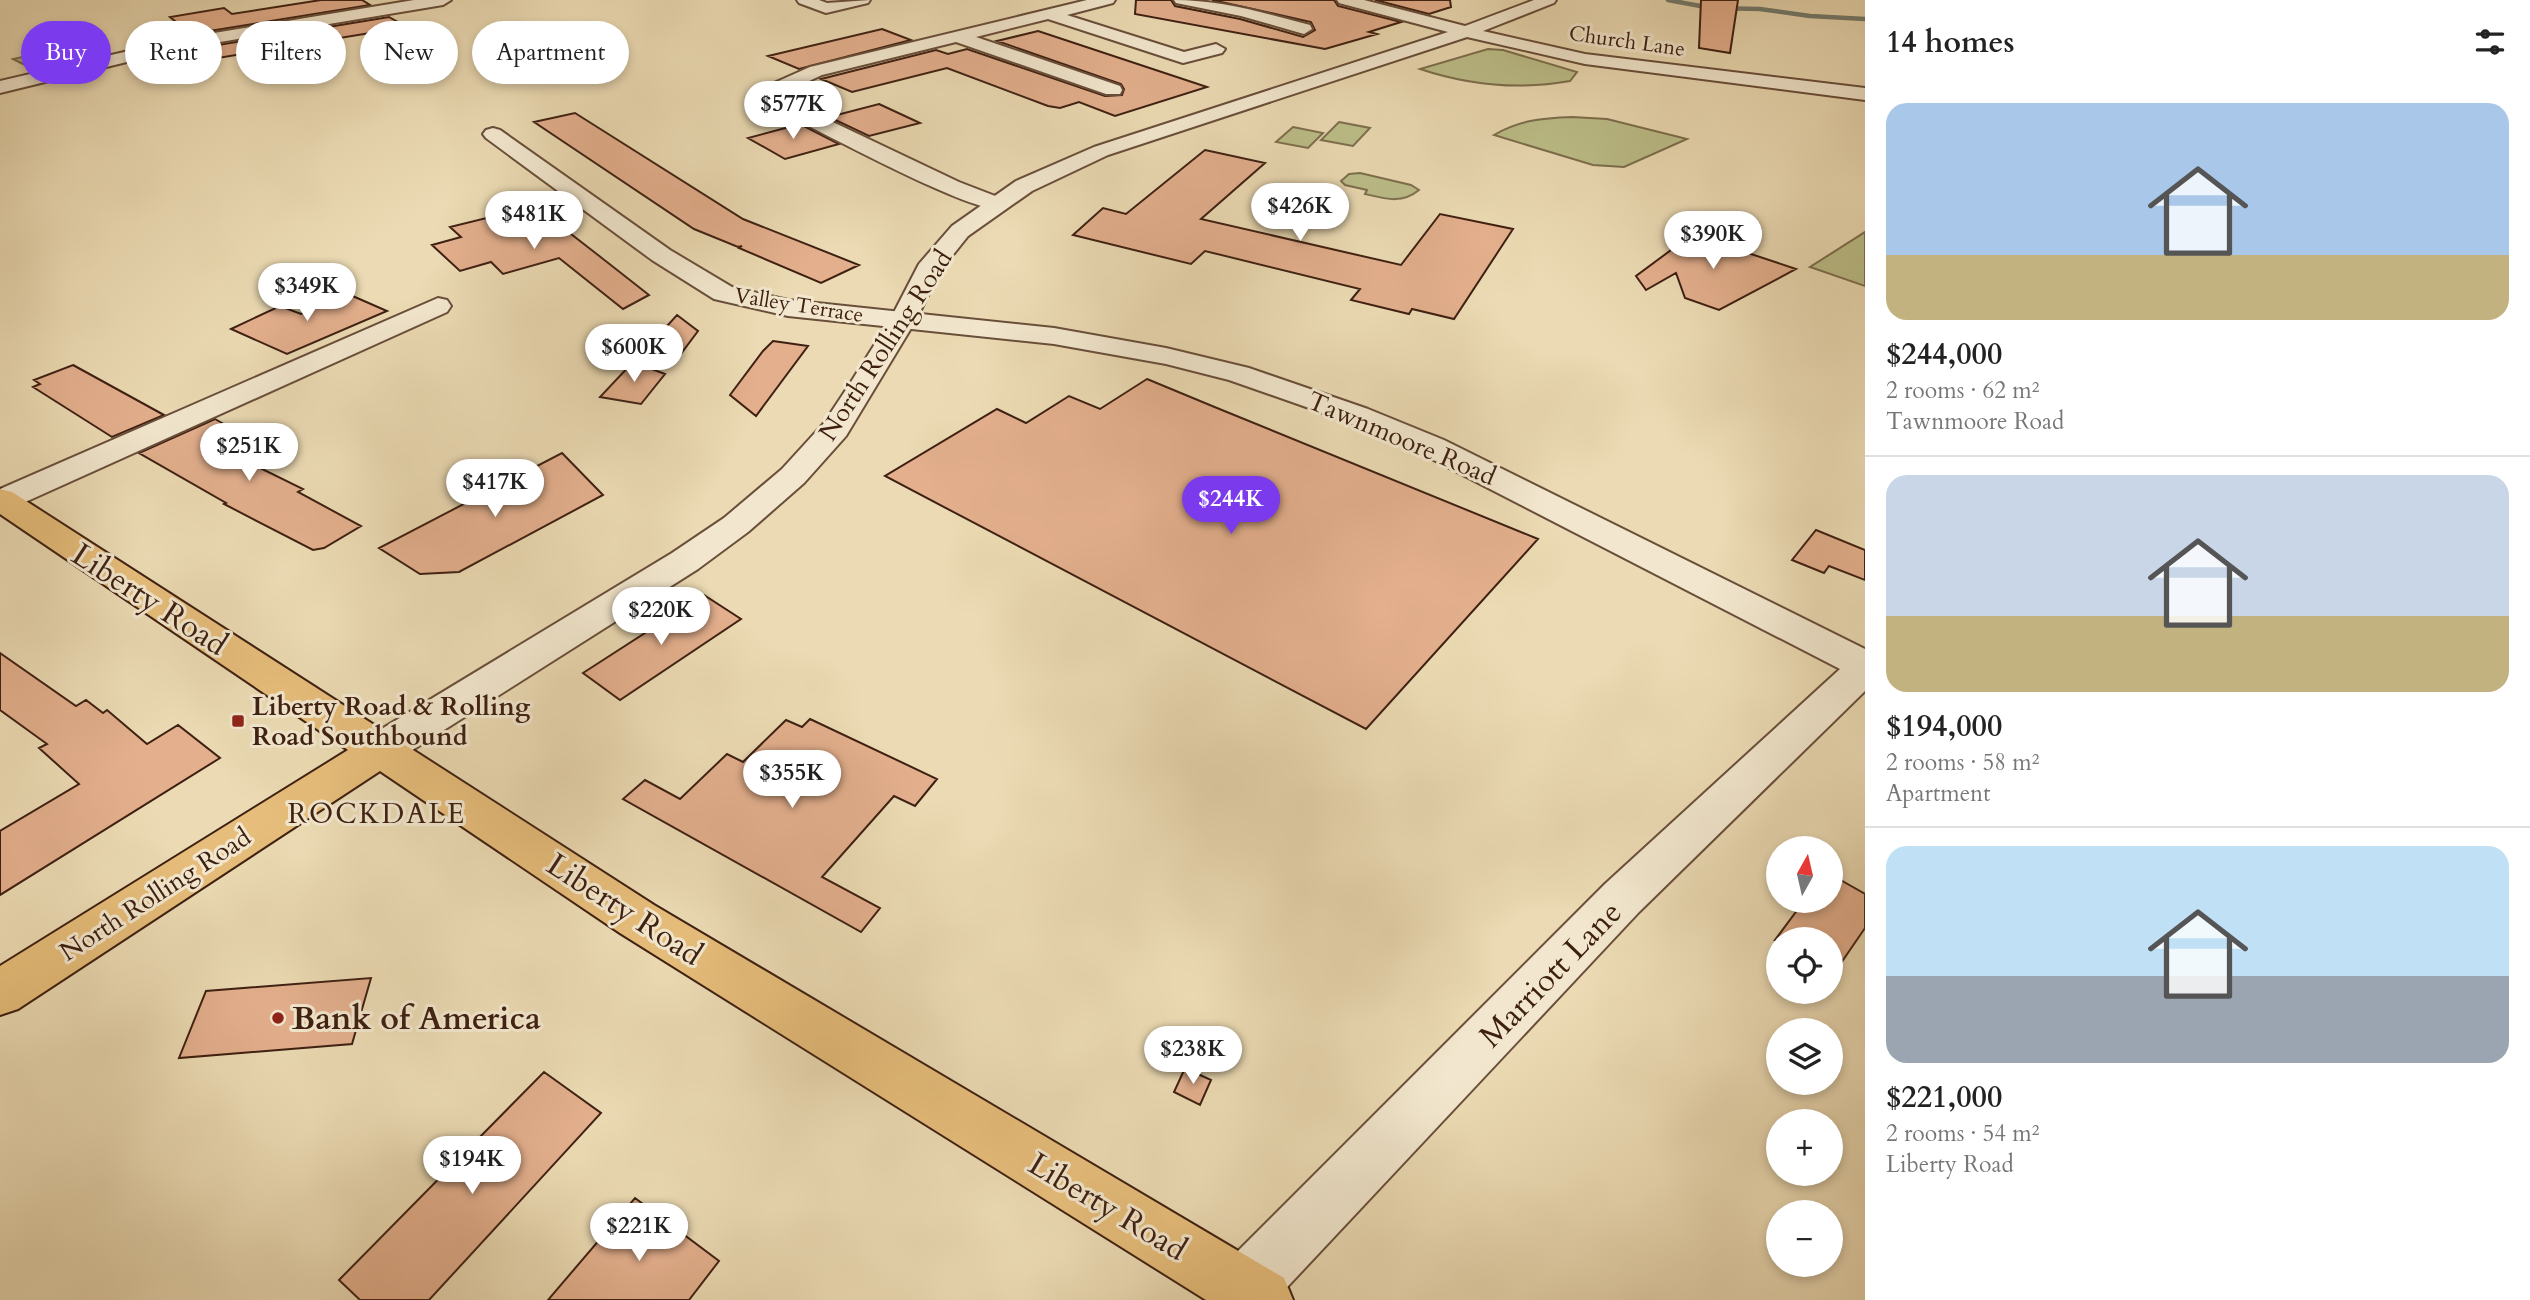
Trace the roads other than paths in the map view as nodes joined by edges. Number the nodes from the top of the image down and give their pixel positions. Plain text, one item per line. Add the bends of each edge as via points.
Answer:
1 (443, 0) edge
2 (805, 0) edge
3 (862, 0) edge
4 (1107, 0) edge
5 (1182, 0) edge
6 (1345, 0) edge
7 (1548, 0) edge
8 (1050, 14) junction
9 (1304, 29) dead end
10 (1465, 32) junction
11 (959, 37) junction
12 (1216, 49) dead end
13 (0, 87) edge
14 (1113, 90) dead end
15 (1865, 94) edge
16 (492, 134) dead end
17 (995, 204) junction
18 (438, 306) dead end
19 (903, 320) junction
20 (1, 500) edge
21 (1865, 666) edge
22 (380, 750) junction
23 (0, 993) edge
24 (1253, 1295) edge

1 - 13 street via 197,40
2 - 3 street via 826,8
4 - 8 street
5 - 9 street
6 - 10 street, Church Lane
7 - 10 street, North Rolling Road
8 - 11 street
8 - 12 street via 1183,58
10 - 15 street, Church Lane via 1611,63
10 - 17 street, North Rolling Road via 1101,151 1035,180
11 - 14 street
11 - 17 street via 800,76 781,87 781,101 938,181
16 - 19 street, Valley Terrace via 661,255 723,293 788,308
17 - 19 street, North Rolling Road via 960,231 928,269
18 - 20 street
19 - 21 street, Tawnmoore Road via 1054,336 1166,356 1238,374 1357,415 1508,482
19 - 22 street, North Rolling Road via 835,429 793,476 736,525
20 - 22 main road, Liberty Road
21 - 24 street, Marriott Lane via 1622,898
22 - 23 main road, North Rolling Road
22 - 24 main road, Liberty Road via 638,919

